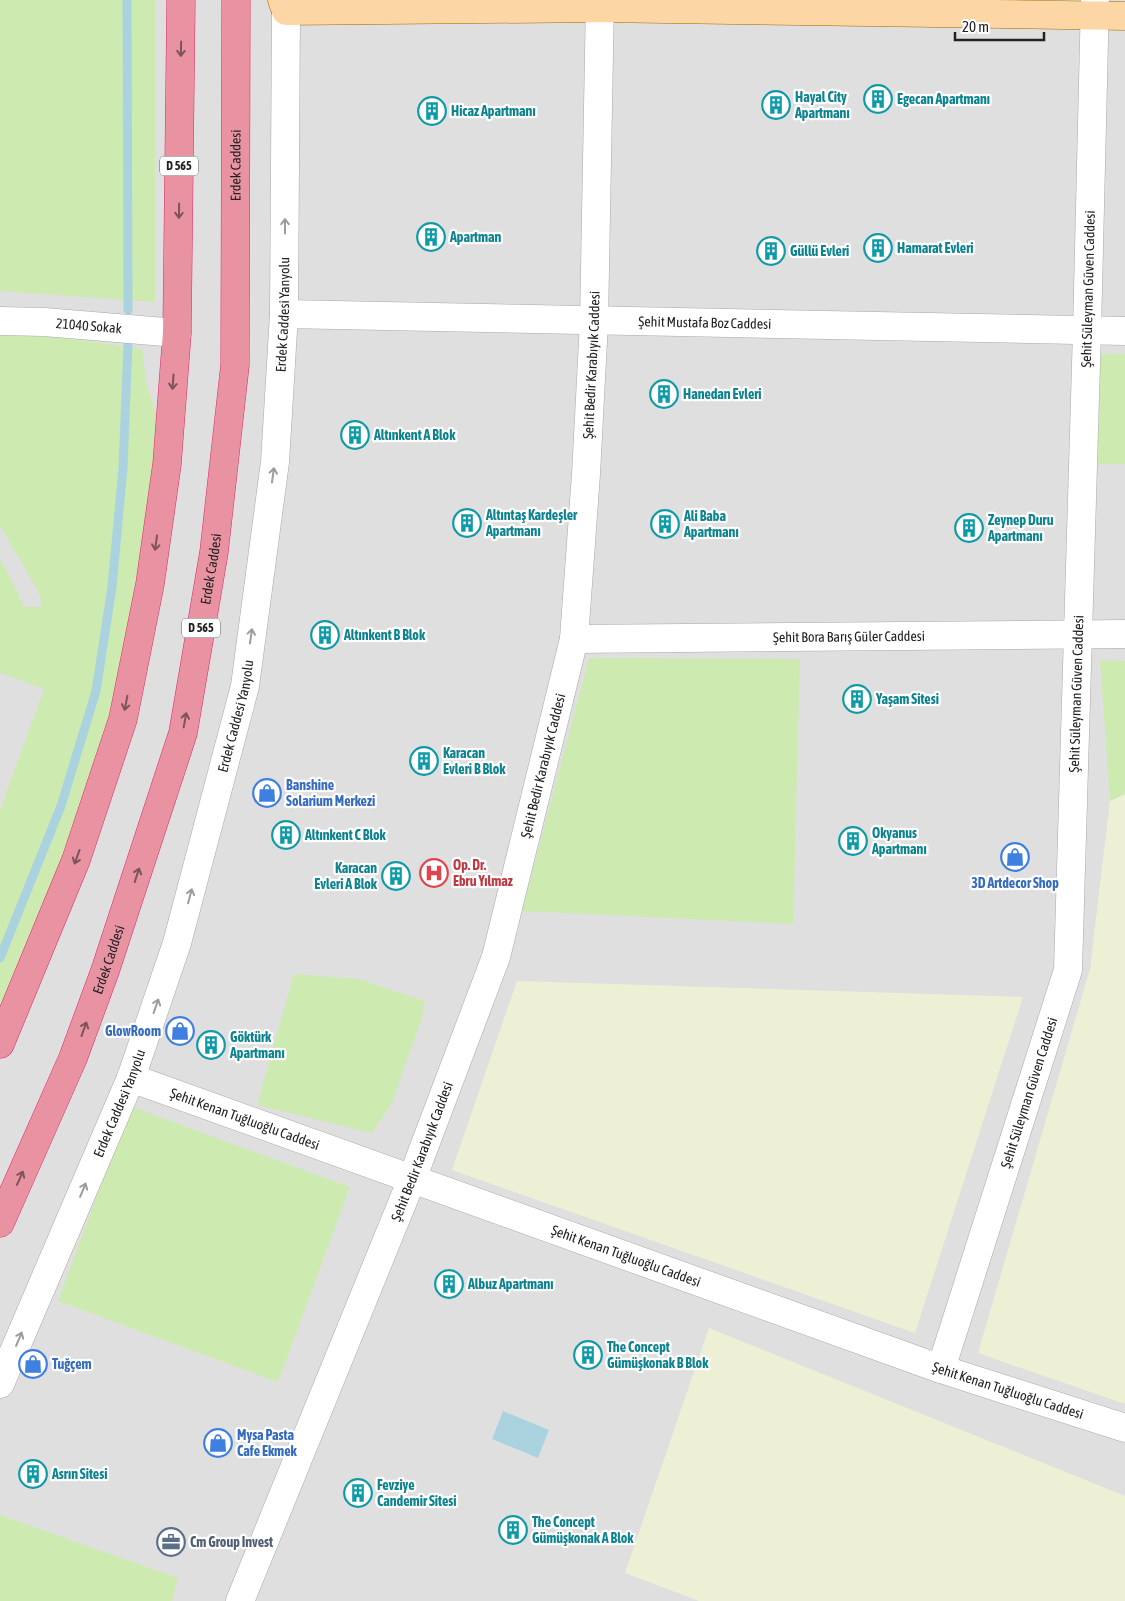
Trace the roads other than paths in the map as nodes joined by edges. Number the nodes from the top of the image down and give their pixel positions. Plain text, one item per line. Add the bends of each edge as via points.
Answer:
1 (181, 0) edge
2 (236, 0) edge
3 (600, 4) edge
4 (284, 5) edge
5 (1094, 8) edge
6 (1125, 16) edge
7 (284, 314) junction
8 (0, 320) edge
9 (594, 322) junction
10 (1087, 331) junction
11 (1125, 332) edge
12 (177, 333) junction
13 (1077, 634) junction
14 (1125, 634) edge
15 (574, 639) junction
16 (0, 1044) edge
17 (131, 1078) junction
18 (412, 1179) junction
19 (0, 1223) edge
20 (941, 1369) junction
21 (0, 1384) edge
22 (1125, 1428) edge
23 (240, 1601) edge

1 -> 12 highway, D 565
19 -> 2 highway, Erdek Caddesi / D 565 via 73,1058 183,733 214,552 235,365
3 - 4 main road
3 - 5 main road
3 - 9 street, Şehit Bedir Karabıyık Caddesi
7 -> 4 street, Erdek Caddesi Yanyolu
5 - 6 main road
5 - 10 street, Şehit Süleyman Güven Caddesi
7 - 9 street, Şehit Mustafa Boz Caddesi
17 -> 7 street, Erdek Caddesi Yanyolu via 178,944 245,686 275,462
8 - 12 street, 21040 Sokak
9 - 10 street, Şehit Mustafa Boz Caddesi
9 - 15 street, Şehit Bedir Karabıyık Caddesi
10 - 11 street, Şehit Mustafa Boz Caddesi
10 - 13 street, Şehit Süleyman Güven Caddesi
12 -> 16 highway, D 565 via 167,464 150,584 123,719 76,860
13 - 14 street, Şehit Bora Barış Güler Caddesi
13 - 15 street, Şehit Bora Barış Güler Caddesi
13 - 20 street, Şehit Süleyman Güven Caddesi via 1068,970
15 - 18 street, Şehit Bedir Karabıyık Caddesi via 496,957
17 - 18 street, Şehit Kenan Tuğluoğlu Caddesi
21 -> 17 street, Erdek Caddesi Yanyolu
18 - 20 street, Şehit Kenan Tuğluoğlu Caddesi
18 - 23 street, Şehit Bedir Karabıyık Caddesi
20 - 22 street, Şehit Kenan Tuğluoğlu Caddesi

